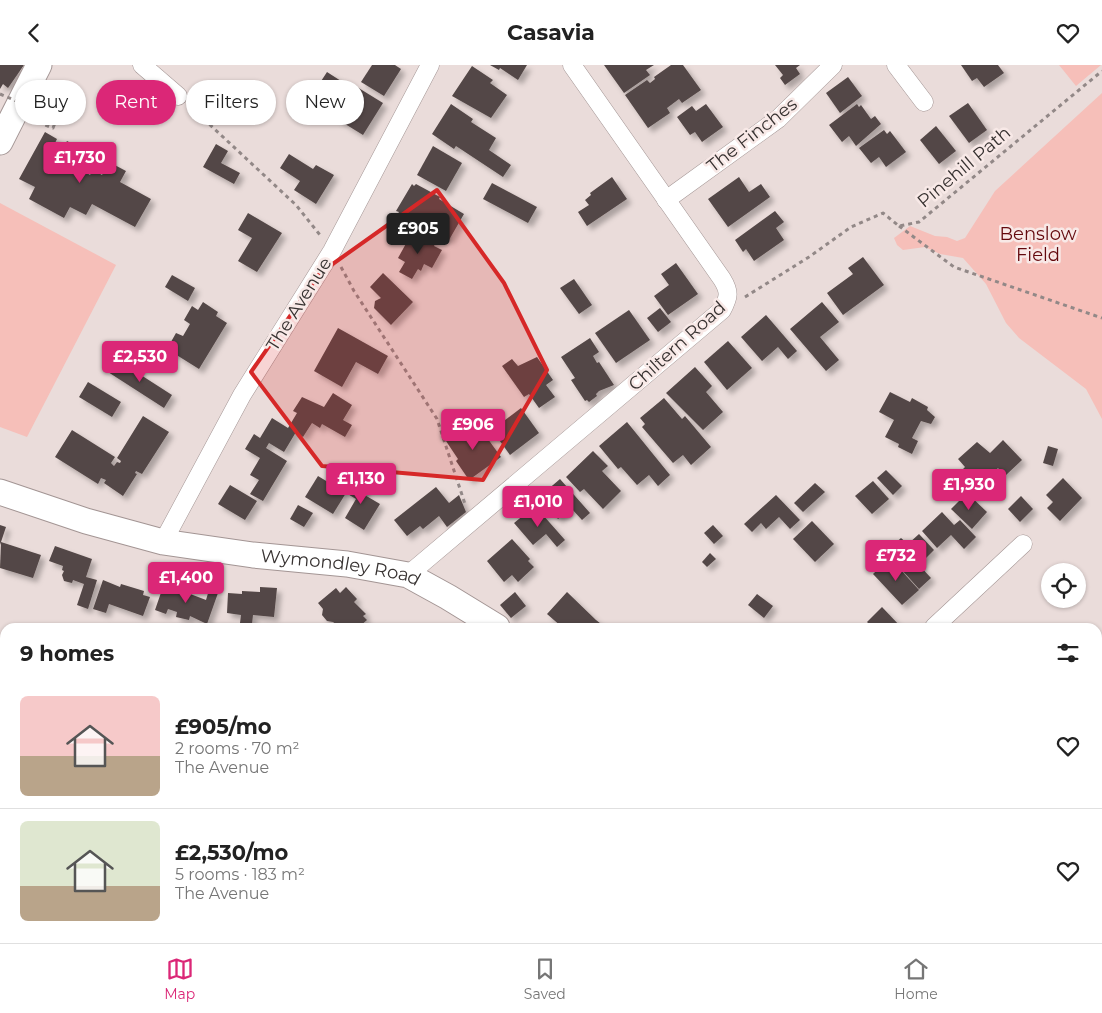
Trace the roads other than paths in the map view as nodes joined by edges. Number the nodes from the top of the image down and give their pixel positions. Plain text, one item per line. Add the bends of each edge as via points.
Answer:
1 (39, 65) edge
2 (142, 65) edge
3 (430, 65) edge
4 (572, 65) edge
5 (833, 65) edge
6 (896, 65) edge
7 (178, 96) road end
8 (924, 102) dead end
9 (0, 142) edge
10 (666, 200) junction
11 (0, 493) edge
12 (163, 542) junction
13 (1023, 544) dead end
14 (408, 575) junction
15 (490, 623) edge
16 (938, 623) edge

1 - 9 street
2 - 7 street
3 - 12 street, The Avenue via 332,251 242,395
4 - 10 street, Chiltern Road
5 - 10 street, The Finches via 778,119
6 - 8 street
10 - 14 street, Chiltern Road via 728,290 729,298 722,310
11 - 12 street, Wymondley Road
12 - 14 street, Wymondley Road via 347,564
13 - 16 street
14 - 15 street, Wymondley Road

